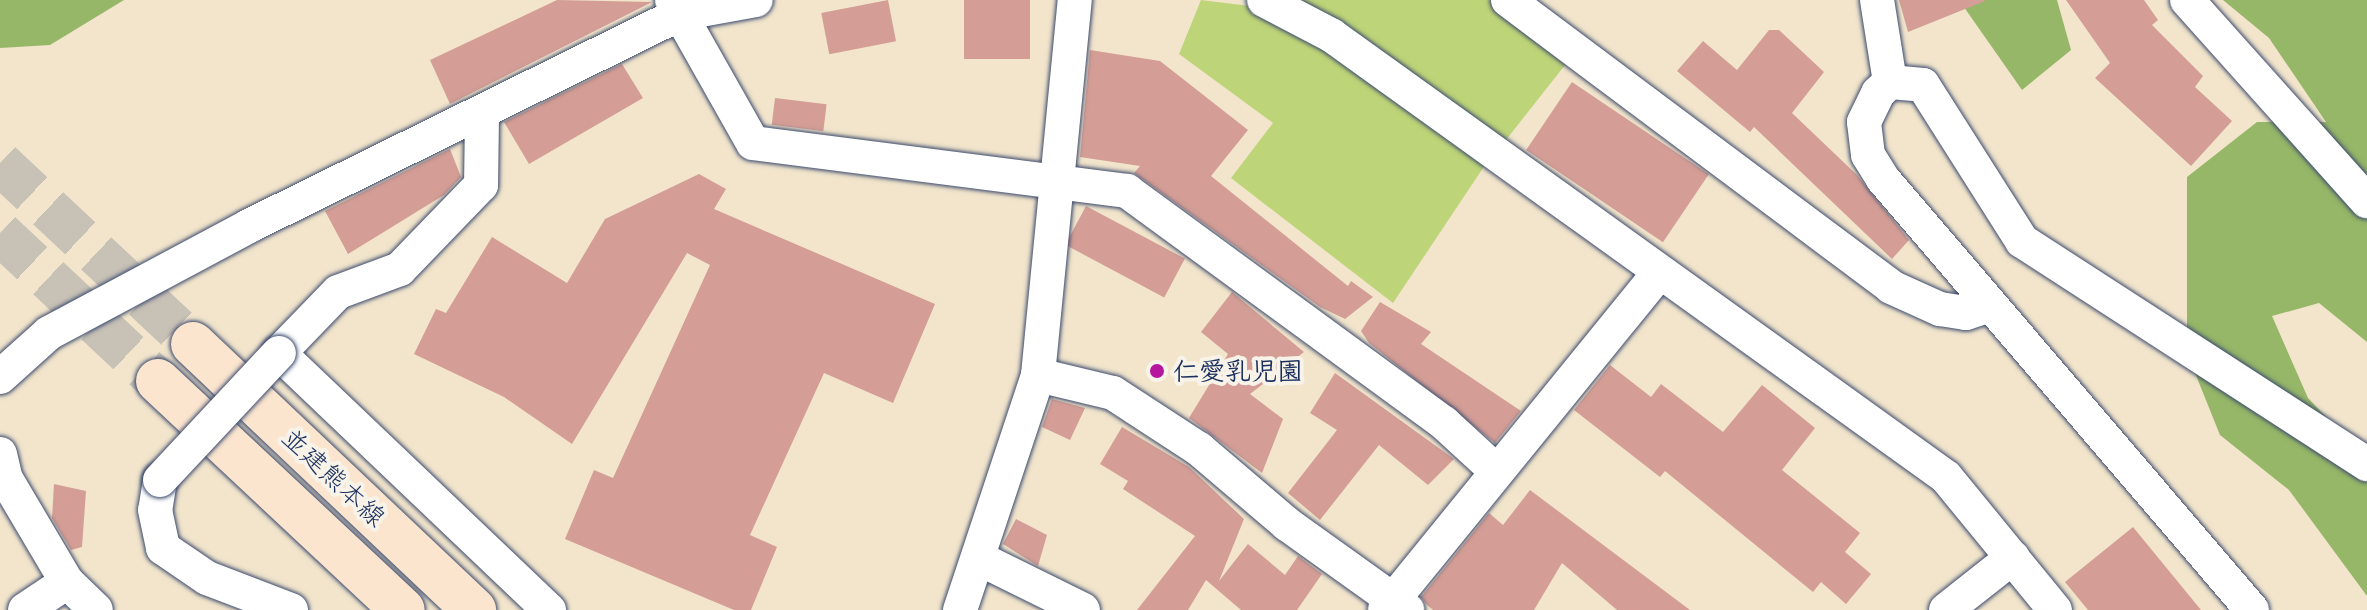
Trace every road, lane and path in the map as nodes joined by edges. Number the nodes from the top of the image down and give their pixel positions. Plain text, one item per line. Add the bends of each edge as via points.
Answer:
1 (756, 0) edge
2 (1075, 0) edge
3 (1264, 0) edge
4 (1508, 0) edge
5 (1877, 0) edge
6 (2187, 0) edge
7 (676, 7) edge
8 (1890, 82) junction
9 (482, 116) junction
10 (1056, 179) junction
11 (2367, 201) edge
12 (1659, 273) junction
13 (1987, 306) junction
14 (193, 344) tunnel mouth
15 (279, 353) junction
16 (1038, 375) junction
17 (0, 377) edge
18 (158, 381) tunnel mouth
19 (0, 454) edge
20 (2367, 464) edge
21 (1494, 469) junction
22 (2013, 557) junction
23 (978, 558) junction
24 (67, 582) junction
25 (1395, 607) edge
26 (25, 610) edge
27 (96, 610) edge
28 (291, 610) edge
29 (403, 610) edge
30 (474, 610) edge
31 (549, 610) edge
32 (960, 610) edge
33 (1083, 610) edge
34 (1946, 610) edge
35 (2055, 610) edge
36 (2252, 610) edge

1 - 7 street
2 - 10 street
3 - 12 street via 1331,35
4 - 13 street via 1891,287 1940,309 1966,313
5 - 8 street
6 - 11 street
7 - 9 street
7 - 10 street via 753,143
8 - 13 street via 1864,122 1868,155
8 - 20 street via 1923,85 2032,248
9 - 15 street via 481,185 400,269 338,292
9 - 17 street via 249,226 49,333
10 - 16 street
10 - 21 street via 1127,191 1444,423
12 - 21 street
12 - 22 street via 1946,477
13 - 36 street
14 - 30 main road, 並建熊本線
15 - 28 street, bridge via 160,480 155,510 163,548 207,578
15 - 31 street
16 - 23 street
16 - 25 street via 1113,393 1199,449
18 - 29 main road, 並建熊本線
19 - 24 street via 6,479
21 - 25 street
22 - 34 street
22 - 35 street
23 - 32 street
23 - 33 street
24 - 26 street
24 - 27 street

